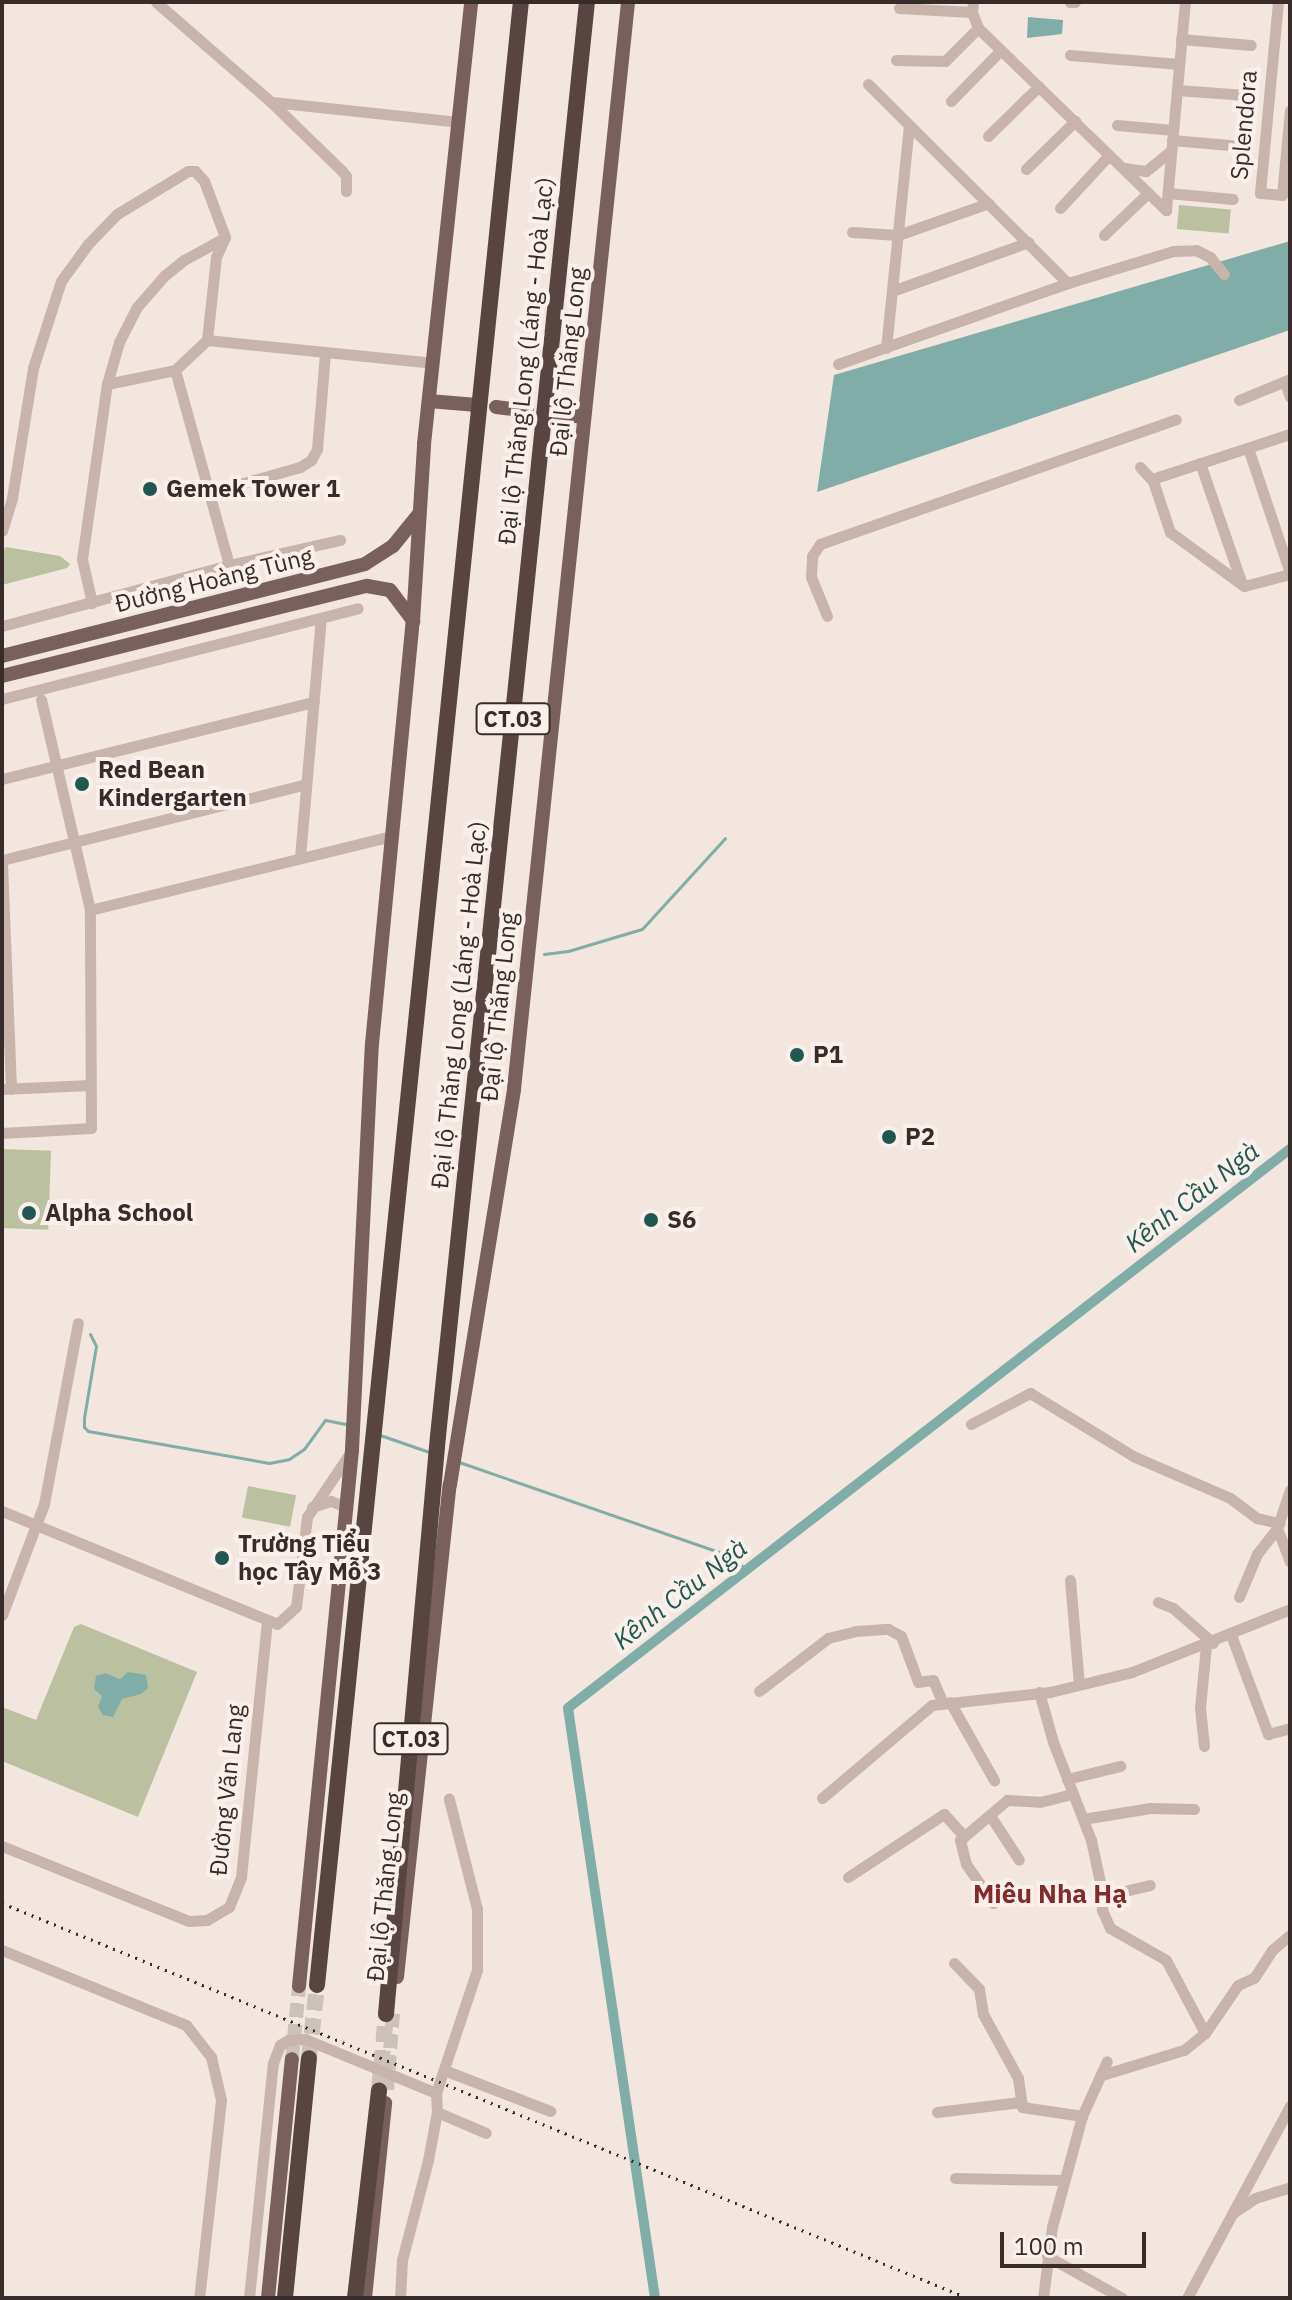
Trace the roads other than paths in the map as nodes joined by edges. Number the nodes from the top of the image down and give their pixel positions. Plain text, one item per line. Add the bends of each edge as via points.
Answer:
1 (156, 2) edge
2 (471, 2) edge
3 (521, 2) edge
4 (587, 2) edge
5 (628, 2) edge
6 (1185, 2) edge
7 (1278, 2) edge
8 (972, 7) edge
9 (899, 8) dead end
10 (978, 28) junction
11 (1181, 39) junction
12 (1251, 45) dead end
13 (1001, 50) junction
14 (1070, 55) dead end
15 (896, 60) dead end
16 (1179, 64) junction
17 (868, 84) dead end
18 (1039, 86) junction
19 (1177, 90) junction
20 (1246, 95) dead end
21 (951, 101) dead end
22 (271, 102) junction
23 (1290, 110) edge
24 (1075, 121) junction
25 (458, 122) junction
26 (909, 125) junction
27 (1117, 125) dead end
28 (988, 136) dead end
29 (1172, 140) junction
30 (1241, 146) dead end
31 (1113, 159) junction
32 (1026, 169) dead end
33 (346, 191) dead end
34 (1148, 193) junction
35 (1168, 193) junction
36 (1233, 199) dead end
37 (989, 203) junction
38 (1060, 208) dead end
39 (852, 232) dead end
40 (898, 235) junction
41 (1104, 235) dead end
42 (225, 237) junction
43 (1029, 242) junction
44 (1224, 274) dead end
45 (1068, 283) junction
46 (892, 291) junction
47 (207, 340) junction
48 (886, 348) junction
49 (325, 353) junction
50 (432, 363) junction
51 (838, 364) dead end
52 (175, 370) junction
53 (107, 384) junction
54 (1289, 388) edge
55 (1239, 400) dead end
56 (429, 401) junction
57 (477, 405) dead end
58 (496, 407) dead end
59 (527, 411) dead end
60 (550, 413) dead end
61 (584, 417) junction
62 (1176, 419) dead end
63 (1290, 434) edge
64 (1248, 448) junction
65 (1200, 463) junction
66 (1140, 467) dead end
67 (1152, 479) junction
68 (208, 493) junction
69 (418, 515) junction
70 (2, 531) edge
71 (340, 540) dead end
72 (229, 565) junction
73 (1290, 574) edge
74 (1242, 584) junction
75 (92, 603) junction
76 (358, 608) dead end
77 (827, 616) dead end
78 (321, 619) junction
79 (413, 621) junction
80 (2, 626) edge
81 (2, 656) edge
82 (2, 676) edge
83 (2, 699) edge
84 (41, 700) dead end
85 (314, 702) junction
86 (56, 766) junction
87 (2, 779) edge
88 (306, 784) junction
89 (391, 836) junction
90 (74, 842) junction
91 (300, 857) junction
92 (2, 862) edge
93 (90, 910) junction
94 (90, 1085) junction
95 (7, 1089) edge
96 (2, 1133) edge
97 (78, 1323) dead end
98 (971, 1424) dead end
99 (352, 1448) junction
100 (1290, 1490) edge
101 (346, 1507) junction
102 (312, 1508) junction
103 (2, 1511) edge
104 (1278, 1525) junction
105 (38, 1526) junction
106 (1290, 1562) edge
107 (1070, 1580) dead end
108 (1239, 1597) dead end
109 (1158, 1602) dead end
110 (1290, 1609) edge
111 (2, 1615) edge
112 (267, 1621) junction
113 (1231, 1635) junction
114 (1209, 1644) junction
115 (1079, 1685) junction
116 (759, 1691) dead end
117 (1039, 1692) junction
118 (946, 1703) junction
119 (1290, 1728) edge
120 (1204, 1746) dead end
121 (1120, 1766) dead end
122 (1067, 1779) junction
123 (994, 1780) dead end
124 (1073, 1794) junction
125 (822, 1798) dead end
126 (449, 1799) dead end
127 (1194, 1809) dead end
128 (991, 1817) junction
129 (1083, 1819) junction
130 (964, 1836) junction
131 (2, 1846) edge
132 (1019, 1860) dead end
133 (848, 1877) dead end
134 (1150, 1885) dead end
135 (1103, 1896) junction
136 (993, 1903) dead end
137 (1290, 1935) edge
138 (2, 1950) edge
139 (954, 1963) dead end
140 (317, 1985) tunnel mouth
141 (299, 1986) tunnel mouth
142 (390, 2014) joint
143 (1205, 2033) junction
144 (301, 2058) joint
145 (1107, 2061) dead end
146 (444, 2070) junction
147 (1102, 2075) junction
148 (383, 2090) joint
149 (436, 2093) junction
150 (1021, 2102) junction
151 (1290, 2106) edge
152 (550, 2111) dead end
153 (437, 2112) junction
154 (937, 2112) dead end
155 (1082, 2116) junction
156 (486, 2133) dead end
157 (955, 2178) dead end
158 (1064, 2180) junction
159 (1290, 2187) edge
160 (1231, 2215) junction
161 (1047, 2256) junction
162 (199, 2298) edge
163 (249, 2298) edge
164 (268, 2298) edge
165 (285, 2298) edge
166 (355, 2298) edge
167 (365, 2298) edge
168 (400, 2298) edge
169 (1043, 2298) edge
170 (1122, 2298) edge
171 (1187, 2298) edge

1 - 22 street
2 - 25 main road
3 - 140 highway, Đại lộ Thăng Long (Láng - Hoà Lạc) / CT.03
4 - 142 highway, Đại lộ Thăng Long (Láng - Hoà Lạc) / CT.03 via 438,1436
5 - 61 main road, Đại lộ Thăng Long
6 - 11 street
7 - 23 street, Splendora via 1260,193 1282,195
8 - 9 street
8 - 10 street
10 - 13 street
10 - 15 street via 945,61
11 - 12 street
11 - 16 street
13 - 18 street
13 - 21 street
14 - 16 street
16 - 19 street
17 - 26 street
18 - 24 street
18 - 28 street
19 - 20 street
19 - 29 street
22 - 25 street
22 - 33 street via 342,171
24 - 31 street
24 - 32 street
25 - 50 main road
26 - 37 street
26 - 40 street
27 - 29 street
29 - 30 street
29 - 31 street via 1146,171 1125,169
29 - 35 street
31 - 34 street
31 - 38 street
34 - 35 street via 1166,210
34 - 41 street
35 - 36 street
37 - 40 street
37 - 43 street
39 - 40 street
40 - 46 street
42 - 47 street via 216,257
42 - 53 street via 172,268 142,300 119,342
42 - 70 street via 204,181 188,171 136,200 88,244 61,281 39,343
43 - 45 street
43 - 46 street
44 - 45 street via 1210,257 1188,249
45 - 48 street
46 - 48 street
47 - 49 street
47 - 52 street
48 - 51 street
49 - 50 street
49 - 68 street via 317,449 311,460
50 - 56 main road
52 - 53 street
52 - 68 street
53 - 75 street via 82,559
54 - 55 street
56 - 57 main road
56 - 69 main road
58 - 59 main road
60 - 61 main road
61 - 142 main road, Đại lộ Thăng Long via 512,1102 456,1434
62 - 77 street via 820,544 812,556 811,577
63 - 64 street
64 - 65 street
64 - 73 street
65 - 67 street
65 - 74 street
66 - 67 street
67 - 74 street via 1170,532
68 - 72 street
69 - 79 main road
69 - 81 main road, Đường Hoàng Tùng via 393,546 365,564
71 - 72 street
72 - 75 street
73 - 74 street via 1256,586
75 - 80 street
76 - 78 street
78 - 83 street
78 - 85 street
79 - 82 main road, Đường Hoàng Tùng via 390,590 367,586
79 - 89 main road
84 - 86 street
85 - 86 street
85 - 88 street
86 - 87 street
86 - 90 street
88 - 90 street
88 - 91 street
89 - 91 street
89 - 99 main road via 372,1044
90 - 92 street
90 - 93 street
91 - 93 street
92 - 95 street
93 - 94 street
94 - 95 street
94 - 96 street via 91,1128
97 - 105 street
98 - 104 street via 1030,1393 1135,1457
99 - 101 main road
99 - 102 street
100 - 104 street
101 - 102 street via 331,1501
101 - 141 main road
102 - 112 street via 304,1531 296,1607 282,1622
103 - 105 street
104 - 106 street
104 - 108 street via 1257,1554
105 - 111 street
105 - 112 street
107 - 115 street
109 - 114 street via 1173,1608
110 - 113 street
112 - 131 street, Đường Văn Lang via 241,1877 229,1907 207,1920 189,1921
113 - 114 street
113 - 119 street via 1268,1734
114 - 115 street
114 - 120 street via 1200,1708
115 - 117 street
116 - 118 street via 828,1638 888,1629 901,1636 918,1682 933,1680
117 - 118 street
117 - 122 street
118 - 123 street
118 - 125 street via 932,1705
121 - 122 street
122 - 124 street
124 - 128 street via 1040,1802 1007,1800
124 - 129 street
126 - 146 street via 477,1909 477,1970
127 - 129 street via 1150,1808
128 - 130 street
128 - 132 street
129 - 135 street
130 - 133 street via 944,1814
130 - 136 street via 960,1840 966,1864
134 - 135 street
135 - 143 street via 1110,1928 1166,1960
137 - 143 street via 1272,1950 1254,1978 1238,1985
138 - 162 street via 186,2025 211,2057 221,2100
139 - 150 street via 979,1989 983,2014 1018,2078
143 - 147 street via 1184,2050
144 - 164 main road
144 - 165 highway
145 - 147 street
146 - 149 street
146 - 152 street
147 - 155 street
148 - 166 highway
148 - 167 main road
149 - 153 street
149 - 163 street via 305,2039 280,2045 273,2063
150 - 154 street
150 - 155 street via 1022,2107
151 - 160 street
153 - 156 street
153 - 168 street via 402,2260
155 - 158 street
157 - 158 street
158 - 161 street
159 - 160 street via 1255,2198
160 - 171 street
161 - 169 street
161 - 170 street

